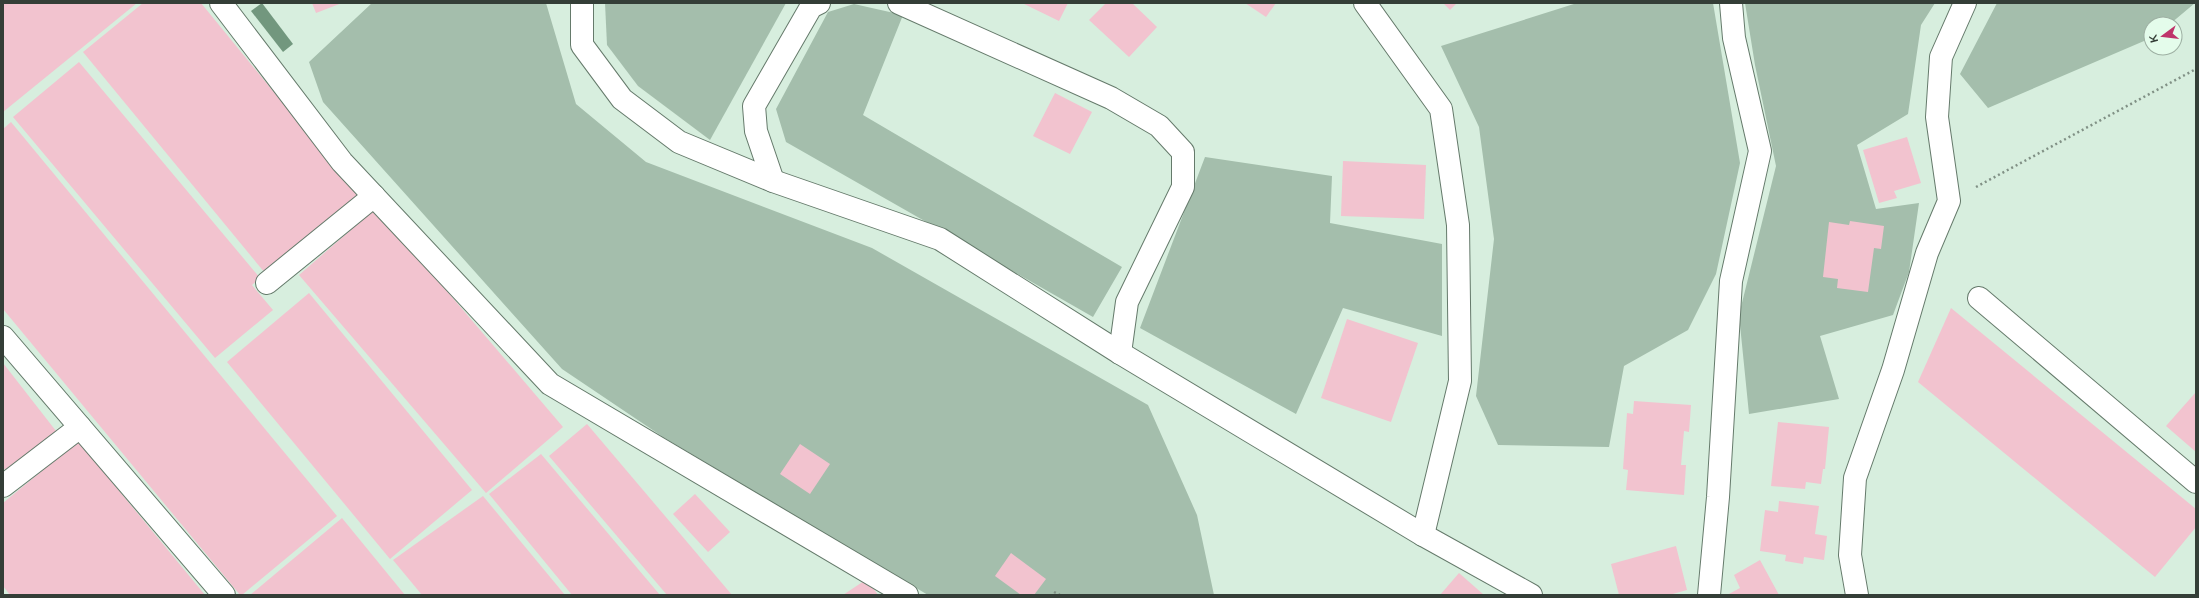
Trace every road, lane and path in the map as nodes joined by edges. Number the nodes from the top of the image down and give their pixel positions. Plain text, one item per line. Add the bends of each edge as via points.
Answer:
1 (221, 3) edge
2 (582, 3) edge
3 (818, 3) edge
4 (899, 3) edge
5 (1365, 3) edge
6 (1731, 3) edge
7 (1965, 3) edge
8 (2196, 69) edge
9 (772, 182) junction
10 (374, 196) junction
11 (1949, 201) junction
12 (267, 283) dead end
13 (1979, 298) dead end
14 (3, 337) edge
15 (1120, 353) junction
16 (80, 427) junction
17 (2196, 482) edge
18 (3, 486) edge
19 (1423, 535) junction
20 (1054, 592) dead end
21 (224, 595) edge
22 (907, 595) edge
23 (1060, 595) edge
24 (1531, 595) edge
25 (1709, 595) edge
26 (1857, 595) edge

1 - 10 street via 342,162
2 - 9 street via 582,45 622,99 679,142
3 - 9 street via 811,7 754,106 756,131
4 - 15 street via 1111,98 1159,126 1183,152 1183,187 1127,302
5 - 19 street via 1441,109 1458,225 1460,381
6 - 25 street via 1734,38 1760,151 1732,281
7 - 11 street via 1941,57 1937,117
8 - 11 path
9 - 15 street via 940,239
10 - 12 street
10 - 22 street via 550,384
11 - 26 street via 1927,253 1892,370 1855,478 1850,555
13 - 17 street
14 - 16 street
15 - 19 street
16 - 18 street
16 - 21 street
19 - 24 street
20 - 23 path

